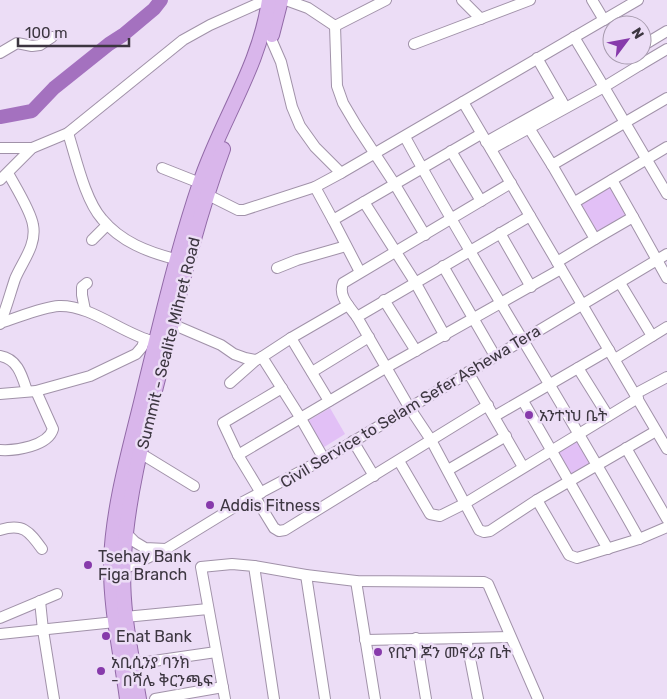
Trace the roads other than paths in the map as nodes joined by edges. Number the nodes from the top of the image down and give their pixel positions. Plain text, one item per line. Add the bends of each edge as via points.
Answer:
1 (267, 0) edge
2 (281, 0) edge
3 (286, 0) edge
4 (386, 0) edge
5 (462, 0) edge
6 (530, 0) edge
7 (592, 0) edge
8 (638, 0) edge
9 (605, 15) edge
10 (618, 15) edge
11 (481, 19) junction
12 (602, 25) edge
13 (335, 26) junction
14 (667, 31) edge
15 (52, 37) dead end
16 (574, 37) junction
17 (271, 39) junction
18 (652, 40) edge
19 (414, 44) dead end
20 (667, 49) edge
21 (0, 53) edge
22 (537, 58) junction
23 (652, 58) edge
24 (640, 65) edge
25 (604, 87) junction
26 (667, 98) edge
27 (463, 102) junction
28 (563, 104) junction
29 (626, 123) junction
30 (529, 128) junction
31 (68, 133) junction
32 (405, 137) junction
33 (486, 141) junction
34 (667, 147) edge
35 (0, 148) edge
36 (32, 148) junction
37 (451, 151) junction
38 (375, 155) junction
39 (647, 159) junction
40 (552, 164) junction
41 (162, 168) dead end
42 (422, 168) junction
43 (8, 172) junction
44 (341, 174) junction
45 (0, 180) edge
46 (612, 180) junction
47 (394, 183) junction
48 (511, 184) junction
49 (315, 187) junction
50 (203, 188) junction
51 (667, 194) edge
52 (481, 201) junction
53 (364, 202) junction
54 (575, 202) junction
55 (530, 216) junction
56 (633, 217) junction
57 (451, 219) junction
58 (333, 220) junction
59 (108, 225) junction
60 (500, 233) junction
61 (425, 235) junction
62 (595, 239) junction
63 (92, 240) dead end
64 (346, 246) junction
65 (470, 250) junction
66 (396, 252) junction
67 (667, 254) edge
68 (175, 259) junction
69 (657, 259) junction
70 (443, 266) junction
71 (559, 266) junction
72 (276, 268) dead end
73 (360, 272) junction
74 (667, 278) edge
75 (415, 282) junction
76 (620, 282) junction
77 (87, 283) dead end
78 (531, 287) junction
79 (172, 296) junction
80 (4, 300) edge
81 (384, 300) junction
82 (501, 303) junction
83 (583, 304) junction
84 (348, 305) junction
85 (85, 310) junction
86 (357, 316) junction
87 (473, 319) junction
88 (0, 323) edge
89 (172, 324) junction
90 (667, 327) edge
91 (445, 336) junction
92 (652, 336) junction
93 (369, 337) junction
94 (291, 338) junction
95 (523, 339) junction
96 (150, 341) junction
97 (416, 352) junction
98 (234, 354) junction
99 (612, 354) junction
100 (0, 356) edge
101 (495, 356) junction
102 (259, 359) junction
103 (387, 367) junction
104 (578, 368) junction
105 (312, 372) junction
106 (468, 372) junction
107 (240, 374) junction
108 (667, 377) edge
109 (230, 382) dead end
110 (549, 386) junction
111 (282, 388) junction
112 (32, 391) junction
113 (0, 394) edge
114 (636, 396) junction
115 (329, 401) junction
116 (523, 401) junction
117 (488, 406) junction
118 (409, 407) junction
119 (495, 416) junction
120 (608, 416) junction
121 (300, 417) junction
122 (656, 431) junction
123 (579, 434) junction
124 (506, 436) junction
125 (431, 440) junction
126 (353, 441) junction
127 (626, 448) junction
128 (667, 449) edge
129 (0, 450) edge
130 (551, 451) junction
131 (140, 453) junction
132 (238, 455) junction
133 (324, 458) junction
134 (399, 461) junction
135 (597, 464) junction
136 (523, 467) junction
137 (448, 470) junction
138 (374, 476) junction
139 (570, 482) junction
140 (194, 486) dead end
141 (258, 495) junction
142 (537, 500) junction
143 (464, 504) junction
144 (667, 519) edge
145 (667, 527) edge
146 (0, 530) edge
147 (126, 533) junction
148 (639, 539) junction
149 (42, 548) dead end
150 (166, 549) junction
151 (608, 549) junction
152 (254, 566) junction
153 (124, 568) junction
154 (306, 575) junction
155 (356, 581) junction
156 (56, 594) dead end
157 (40, 601) junction
158 (208, 609) junction
159 (0, 618) edge
160 (120, 619) junction
161 (43, 630) junction
162 (0, 634) edge
163 (510, 637) junction
164 (416, 638) junction
165 (466, 638) junction
166 (365, 640) junction
167 (216, 652) junction
168 (133, 664) junction
169 (223, 687) junction
170 (54, 699) edge
171 (128, 699) edge
172 (139, 699) edge
173 (155, 699) edge
174 (225, 699) edge
175 (274, 699) edge
176 (326, 699) edge
177 (375, 699) edge
178 (426, 699) edge
179 (478, 699) edge
180 (538, 699) edge

1 - 31 street via 183,40
1 - 50 main road via 264,30 217,138
2 - 17 main road, Summit - Sealite Mihret Road
3 - 13 street via 308,8
4 - 13 street
5 - 11 street
6 - 11 street
7 - 9 street
8 - 10 street
11 - 19 street
12 - 16 street
13 - 38 street via 337,86 343,103
14 - 18 street
15 - 21 street via 40,45 17,44
16 - 22 street
16 - 25 street
17 - 44 street via 300,126
17 - 50 main road, Summit - Sealite Mihret Road
20 - 23 street
22 - 27 street
22 - 28 street
24 - 25 street
25 - 28 street
25 - 29 street
26 - 29 street
27 - 32 street
27 - 33 street
28 - 30 street
28 - 33 street
29 - 39 street
29 - 40 street
30 - 33 street
30 - 40 street
31 - 36 street
31 - 59 street via 88,195
32 - 38 street
32 - 42 street
33 - 37 street
33 - 48 street
34 - 39 street
35 - 36 street
36 - 43 street
37 - 42 street
37 - 52 street
38 - 44 street
38 - 47 street
39 - 46 street
39 - 51 street
40 - 54 street
41 - 50 street
42 - 47 street
42 - 57 street
43 - 45 street
43 - 80 street via 34,225 29,252
44 - 49 street
46 - 54 street
46 - 56 street
47 - 53 street
47 - 61 street
48 - 52 street
48 - 55 street
49 - 50 street via 244,210 238,210
49 - 58 street
50 - 68 main road
50 - 79 main road, Summit - Sealite Mihret Road
52 - 57 street
53 - 58 street
53 - 66 street
54 - 62 street
55 - 60 street
55 - 71 street
56 - 62 street
56 - 69 street
57 - 61 street
57 - 65 street
58 - 64 street
59 - 63 street
59 - 68 street via 139,248
60 - 65 street
60 - 78 street
61 - 66 street
62 - 71 street
64 - 72 street
64 - 73 street
65 - 70 street
65 - 82 street
66 - 73 street
66 - 75 street
67 - 69 street, Civil Service to Selam Sefer Ashewa Tera
68 - 79 main road
69 - 74 street
69 - 76 street, Civil Service to Selam Sefer Ashewa Tera
70 - 75 street
70 - 87 street
71 - 78 street
71 - 83 street
73 - 84 street via 344,283 341,290
75 - 81 street
75 - 91 street
76 - 83 street, Civil Service to Selam Sefer Ashewa Tera
76 - 92 street
77 - 85 street via 82,287
78 - 82 street
79 - 89 main road, Summit - Sealite Mihret Road
79 - 96 main road
80 - 88 street
81 - 86 street
81 - 97 street
82 - 87 street
82 - 95 street
83 - 95 street, Civil Service to Selam Sefer Ashewa Tera
83 - 99 street
84 - 86 street
84 - 94 street
85 - 88 street via 58,306
85 - 96 street
86 - 93 street
87 - 91 street
87 - 101 street
89 - 98 street
89 - 131 main road, Summit - Sealite Mihret Road
90 - 92 street
91 - 97 street
92 - 99 street
93 - 103 street
93 - 105 street
94 - 102 street
94 - 105 street
95 - 101 street, Civil Service to Selam Sefer Ashewa Tera
95 - 110 street
96 - 112 street via 136,354 90,376
96 - 160 main road via 126,461 111,562 112,598
97 - 103 street
98 - 102 street
98 - 107 street
99 - 104 street
99 - 114 street
100 - 112 street via 8,357 16,364
101 - 106 street, Civil Service to Selam Sefer Ashewa Tera
102 - 107 street
102 - 111 street
103 - 115 street
103 - 118 street
104 - 110 street
104 - 120 street
105 - 115 street
106 - 117 street
106 - 118 street, Civil Service to Selam Sefer Ashewa Tera
107 - 109 street
108 - 114 street
110 - 116 street
110 - 123 street
111 - 121 street
111 - 132 street via 223,423
112 - 113 street
112 - 129 street via 53,429 51,435 24,448
114 - 120 street
114 - 122 street
115 - 121 street
116 - 119 street
116 - 130 street
117 - 119 street
117 - 125 street
118 - 125 street
118 - 126 street, Civil Service to Selam Sefer Ashewa Tera
119 - 124 street
120 - 123 street
121 - 132 street
121 - 133 street
122 - 127 street
122 - 128 street
123 - 130 street
123 - 135 street
124 - 136 street
124 - 137 street
125 - 134 street
125 - 137 street
126 - 133 street, Civil Service to Selam Sefer Ashewa Tera
126 - 138 street
127 - 135 street
127 - 144 street
130 - 136 street
130 - 139 street
131 - 140 street
131 - 147 main road, Summit - Sealite Mihret Road
132 - 141 street
133 - 141 street, Civil Service to Selam Sefer Ashewa Tera
134 - 138 street
134 - 143 street via 430,514 440,516
135 - 139 street
135 - 148 street
136 - 143 street
137 - 143 street
138 - 141 street via 279,531 274,528
139 - 142 street
139 - 151 street
141 - 150 street, Civil Service to Selam Sefer Ashewa Tera
142 - 143 street via 484,532 479,530
142 - 151 street via 570,555 577,558
145 - 148 street
146 - 149 street via 17,528 30,532
147 - 150 street via 145,548
147 - 153 main road, Summit - Sealite Mihret Road
148 - 151 street
150 - 153 street, Civil Service to Selam Sefer Ashewa Tera
152 - 154 street
152 - 158 street via 201,567
152 - 175 street
153 - 160 main road, Summit - Sealite Mihret Road
154 - 155 street
154 - 176 street
155 - 163 street via 484,582 491,589
155 - 166 street
156 - 157 street
157 - 159 street
157 - 161 street
158 - 160 street
158 - 167 street
160 - 161 street
160 - 168 main road, Summit - Sealite Mihret Road
160 - 171 main road
161 - 162 street
161 - 170 street
163 - 165 street
163 - 180 street
164 - 165 street
164 - 166 street
164 - 178 street
165 - 179 street
166 - 177 street
167 - 168 street
167 - 169 street
168 - 172 main road, Summit - Sealite Mihret Road
169 - 173 street
169 - 174 street

